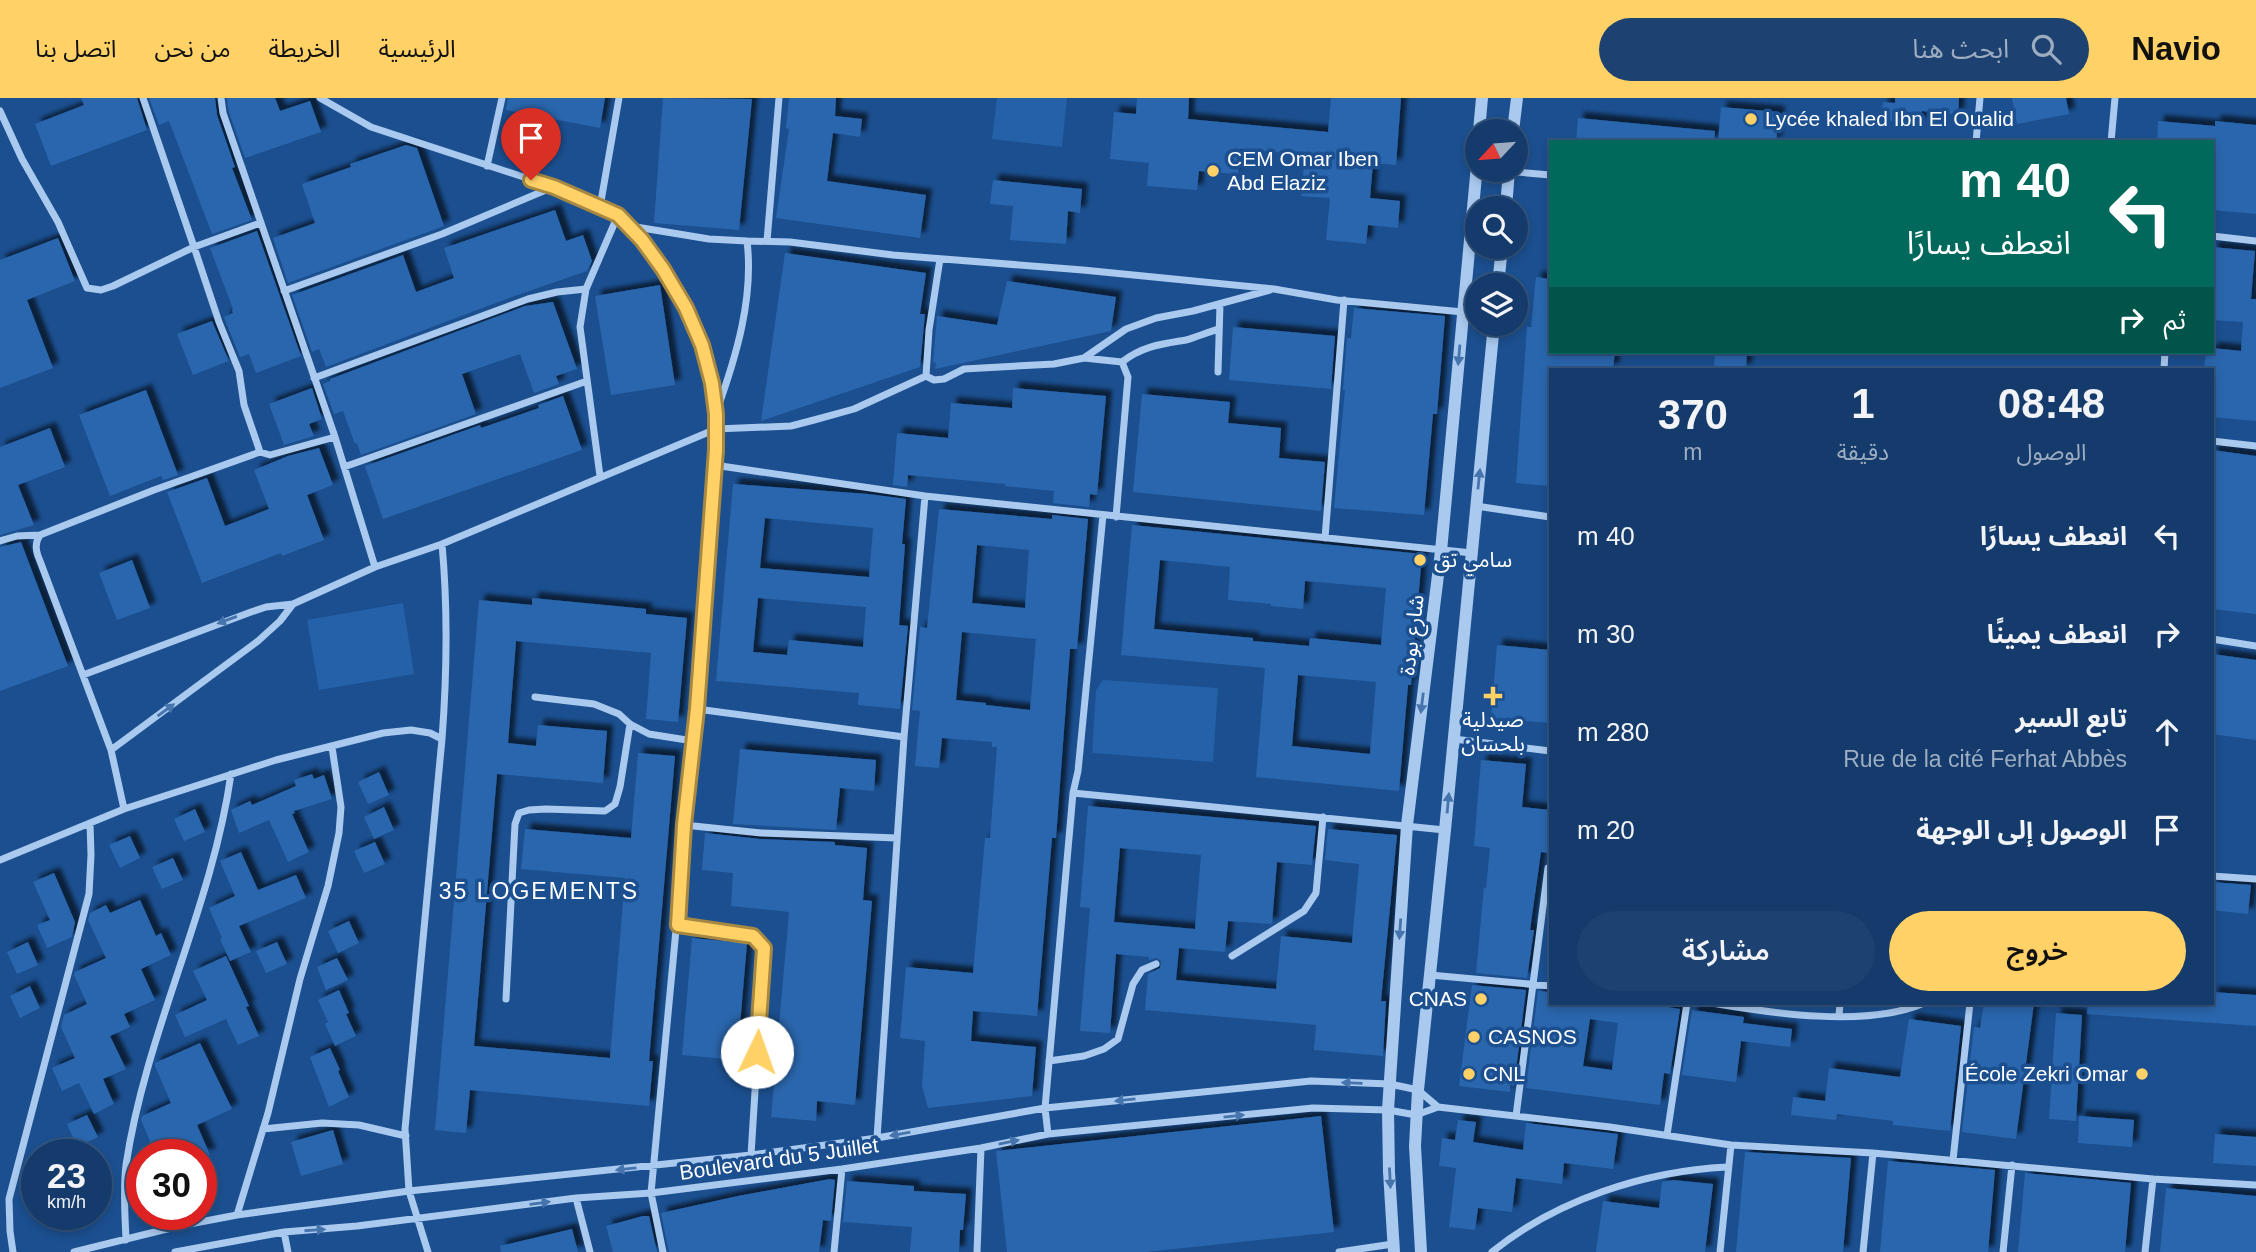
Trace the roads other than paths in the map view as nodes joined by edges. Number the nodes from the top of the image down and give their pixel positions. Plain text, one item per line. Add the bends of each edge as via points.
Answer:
1 (144, 98) edge
2 (221, 98) edge
3 (320, 98) edge
4 (502, 98) edge
5 (619, 98) edge
6 (779, 98) edge
7 (1482, 98) edge
8 (1517, 98) edge
9 (1980, 98) edge
10 (2115, 98) edge
11 (0, 111) edge
12 (1480, 119) edge
13 (1514, 119) edge
14 (1976, 140) edge
15 (2110, 140) edge
16 (487, 166) junction
17 (1528, 173) edge
18 (1549, 175) edge
19 (1476, 182) edge
20 (554, 187) junction
21 (600, 207) junction
22 (618, 215) junction
23 (260, 223) junction
24 (630, 226) junction
25 (2214, 236) edge
26 (747, 241) junction
27 (767, 241) junction
28 (2256, 241) edge
29 (194, 247) junction
30 (940, 259) junction
31 (586, 289) junction
32 (1274, 289) junction
33 (284, 291) junction
34 (1344, 300) junction
35 (1220, 304) junction
36 (1463, 312) junction
37 (1219, 329) junction
38 (1493, 336) edge
39 (1084, 358) junction
40 (1122, 362) junction
41 (1218, 372) dead end
42 (926, 376) junction
43 (314, 378) junction
44 (587, 381) junction
45 (716, 414) junction
46 (716, 429) junction
47 (335, 437) junction
48 (2214, 441) edge
49 (2256, 446) edge
50 (260, 452) junction
51 (714, 466) junction
52 (344, 467) junction
53 (600, 476) junction
54 (926, 496) junction
55 (1476, 506) junction
56 (1103, 515) junction
57 (1116, 517) junction
58 (1549, 517) edge
59 (40, 535) junction
60 (1325, 538) junction
61 (0, 541) edge
62 (442, 544) junction
63 (1441, 551) junction
64 (1472, 553) junction
65 (375, 567) junction
66 (293, 604) junction
67 (2214, 639) edge
68 (2256, 646) edge
69 (83, 675) junction
70 (535, 697) dead end
71 (697, 709) junction
72 (630, 724) junction
73 (904, 737) junction
74 (1454, 739) junction
75 (442, 740) junction
76 (693, 741) junction
77 (332, 747) junction
78 (111, 750) junction
79 (1549, 751) edge
80 (231, 774) junction
81 (1073, 793) junction
82 (124, 809) junction
83 (1322, 817) junction
84 (90, 823) junction
85 (684, 825) junction
86 (1407, 825) junction
87 (1446, 830) junction
88 (897, 838) junction
89 (0, 860) edge
90 (1548, 868) dead end
91 (2214, 876) edge
92 (2256, 879) edge
93 (678, 925) junction
94 (1232, 956) dead end
95 (1156, 964) dead end
96 (1430, 975) junction
97 (1533, 984) junction
98 (1549, 986) edge
99 (506, 999) dead end
100 (1687, 1005) edge
101 (1736, 1005) edge
102 (1840, 1005) edge
103 (1915, 1005) edge
104 (1970, 1005) edge
105 (1761, 1007) edge
106 (1839, 1016) junction
107 (1049, 1061) junction
108 (1390, 1084) junction
109 (1418, 1090) junction
110 (1438, 1107) junction
111 (1045, 1108) junction
112 (1388, 1110) junction
113 (1416, 1115) junction
114 (1516, 1116) junction
115 (263, 1129) junction
116 (1048, 1134) junction
117 (1667, 1135) junction
118 (406, 1136) junction
119 (877, 1138) junction
120 (1731, 1145) junction
121 (982, 1148) junction
122 (1873, 1153) junction
123 (751, 1155) junction
124 (1953, 1160) junction
125 (2012, 1165) junction
126 (654, 1166) junction
127 (1727, 1167) junction
128 (842, 1168) junction
129 (2153, 1179) junction
130 (2256, 1185) edge
131 (409, 1191) junction
132 (651, 1194) junction
133 (576, 1198) junction
134 (237, 1215) junction
135 (416, 1219) junction
136 (284, 1232) junction
137 (126, 1240) junction
138 (1394, 1248) edge
139 (13, 1252) edge
140 (74, 1252) edge
141 (175, 1252) edge
142 (288, 1252) edge
143 (428, 1252) edge
144 (590, 1252) edge
145 (663, 1252) edge
146 (834, 1252) edge
147 (977, 1252) edge
148 (1339, 1252) edge
149 (1420, 1252) edge
150 (1492, 1252) edge
151 (1720, 1252) edge
152 (1863, 1252) edge
153 (2003, 1252) edge
154 (2145, 1252) edge

1 - 29 street
2 - 23 street
3 - 16 street via 371,127
4 - 16 street
5 - 21 street
6 - 27 street
7 - 12 street
8 - 13 street
9 - 14 street
10 - 15 street
11 - 29 street via 87,288 113,286
16 - 20 street
17 - 18 street
19 - 36 street, شارع بودة
20 - 21 street
20 - 33 street via 442,234
21 - 22 street
22 - 24 street
22 - 31 street
23 - 29 street
23 - 33 street
24 - 26 street
24 - 45 street via 686,308 702,345
25 - 28 street
26 - 27 street
26 - 45 street via 749,268 735,361
27 - 30 street
29 - 50 street via 239,371 244,405
30 - 32 street
30 - 42 street
31 - 43 street via 528,299
31 - 44 street via 580,327
32 - 34 street
32 - 35 street
33 - 43 street
34 - 36 street
34 - 60 street
35 - 37 street
35 - 39 street via 1125,329
36 -> 63 street, شارع بودة
37 - 40 street via 1152,345
37 - 41 street
55 -> 38 street
39 - 40 street
39 - 42 street via 964,369 944,379
40 - 57 street via 1128,377
42 - 46 street via 854,409 791,426
43 - 47 street
44 - 52 street
44 - 53 street
45 - 46 street
46 - 51 street
46 - 53 street
47 - 50 street via 270,455
47 - 52 street
48 - 49 street
50 - 59 street
51 - 54 street
51 - 71 street
52 - 65 street
53 - 62 street
54 - 56 street
54 - 73 street
55 - 58 street
55 - 64 street
56 - 57 street
56 - 81 street
57 - 60 street
59 - 61 street
59 - 69 street via 36,550
60 - 63 street
62 - 65 street
62 - 75 street via 447,660
63 - 64 street
63 -> 86 street, شارع بودة
64 - 74 street
65 - 66 street
66 -> 69 street via 251,611
78 -> 66 street via 258,641
67 - 68 street
69 - 78 street
70 - 72 street via 594,704
71 - 73 street
71 - 76 street
72 - 76 street via 649,734
72 - 99 street via 615,804 605,811 519,813
73 - 88 street
74 - 79 street
87 -> 74 street
75 - 77 street via 411,730
75 - 118 street
76 - 85 street
77 - 80 street
77 - 115 street via 340,832
78 - 82 street
80 - 82 street
80 - 137 street via 190,937 145,1078 126,1166
81 - 83 street
81 - 107 street
82 - 84 street
83 - 86 street
83 - 94 street via 1316,893 1304,911
84 - 89 street
84 - 139 street via 89,894 9,1199
85 - 88 street
85 - 93 street
86 - 87 street
86 -> 108 street, شارع بودة
87 - 96 street
88 - 119 street
90 - 97 street
91 - 92 street
93 - 123 street via 753,936 764,948
93 - 126 street
95 - 107 street via 1142,970 1133,984 1118,1039 1084,1056
96 - 97 street
96 - 109 street
97 - 98 street
97 - 114 street
100 - 117 street
101 - 105 street
102 - 106 street
103 - 106 street
104 - 124 street
105 - 106 street via 1789,1015
107 - 111 street
108 - 109 street
108 -> 111 street via 1311,1081
108 - 112 street, شارع بودة
109 - 110 street
109 - 113 street
110 - 113 street
110 - 114 street
111 - 116 street
111 -> 119 street
112 - 113 street, Boulevard du 5 Juillet
116 -> 112 street, Boulevard du 5 Juillet via 1313,1108
112 -> 138 street, شارع بودة
113 - 149 street
114 - 117 street
115 - 118 street via 322,1123 359,1125
115 - 134 street
121 -> 116 street, Boulevard du 5 Juillet
117 - 120 street
118 - 131 street
119 - 123 street
120 - 122 street
120 - 127 street
121 - 128 street, Boulevard du 5 Juillet
121 - 147 street
122 - 124 street
122 - 152 street
123 - 126 street
124 - 125 street
125 - 129 street
125 - 153 street
126 -> 131 street
126 - 132 street
127 - 150 street via 1679,1171 1591,1197 1531,1226
127 - 151 street
128 - 132 street, Boulevard du 5 Juillet
128 - 146 street
129 - 130 street
129 - 154 street
131 - 134 street
131 - 135 street
132 - 133 street, Boulevard du 5 Juillet
132 - 145 street
135 -> 133 street, Boulevard du 5 Juillet
133 - 144 street
134 - 137 street
136 -> 135 street, Boulevard du 5 Juillet
135 - 143 street
136 - 141 street, Boulevard du 5 Juillet
136 - 142 street
137 - 140 street
138 - 148 street

